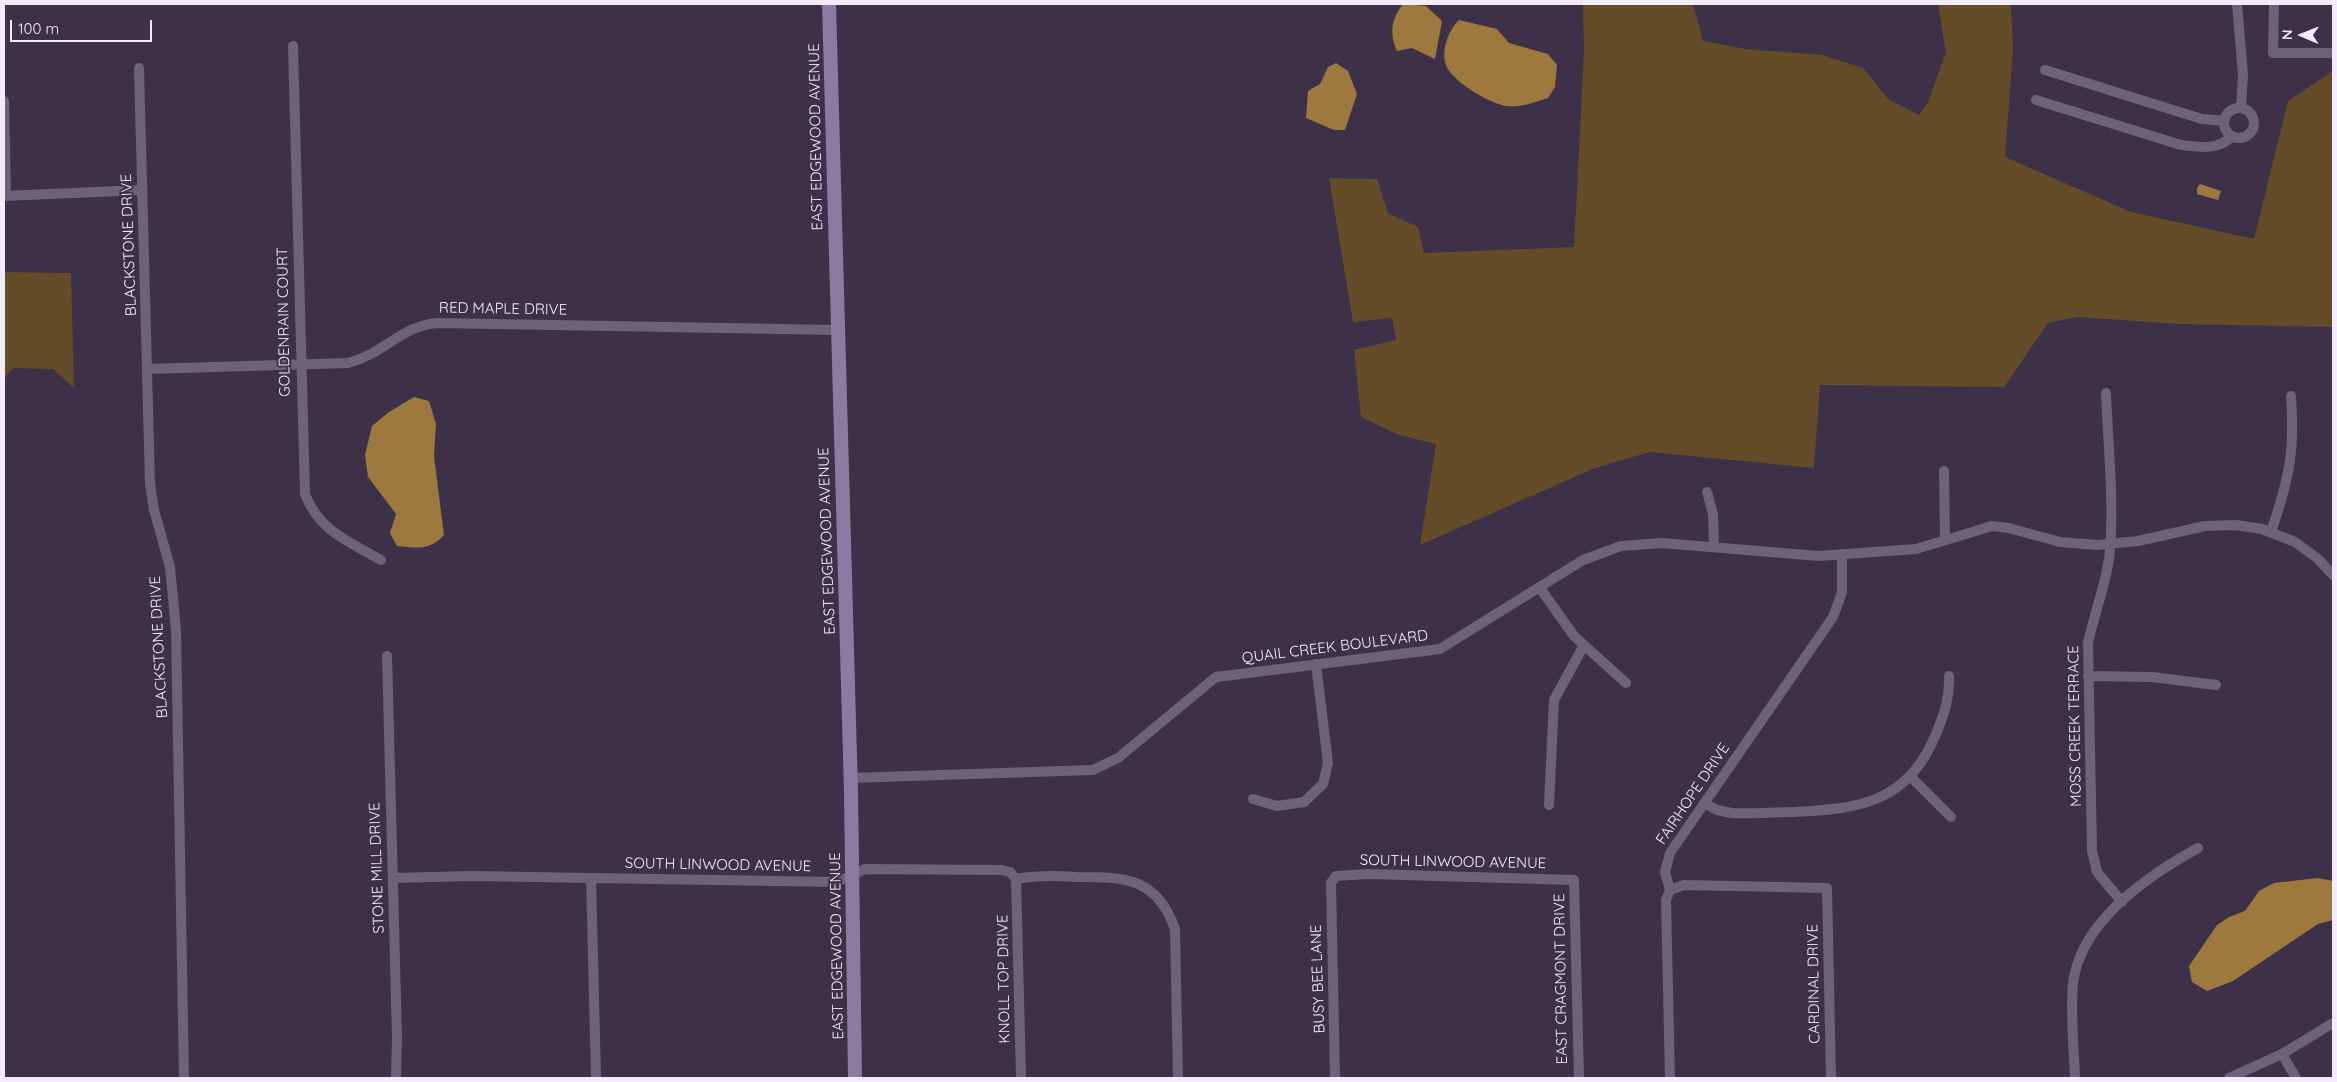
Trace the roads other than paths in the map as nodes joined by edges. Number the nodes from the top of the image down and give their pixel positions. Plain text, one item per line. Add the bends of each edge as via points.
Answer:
1 (829, 4) edge
2 (2237, 4) edge
3 (2274, 4) edge
4 (293, 46) dead end
5 (2331, 53) dead end
6 (139, 68) dead end
7 (2045, 70) dead end
8 (2036, 100) dead end
9 (4, 102) edge
10 (2241, 108) junction
11 (2224, 121) junction
12 (2232, 136) junction
13 (142, 190) junction
14 (5, 196) edge
15 (838, 330) junction
16 (300, 365) junction
17 (147, 369) junction
18 (2106, 393) dead end
19 (2291, 396) dead end
20 (1944, 471) dead end
21 (1707, 492) dead end
22 (2271, 532) junction
23 (1945, 540) junction
24 (2110, 545) junction
25 (1714, 547) junction
26 (1842, 554) junction
27 (381, 560) dead end
28 (2333, 575) edge
29 (1540, 588) junction
30 (1584, 645) junction
31 (387, 656) dead end
32 (1316, 664) junction
33 (1949, 676) dead end
34 (2088, 676) junction
35 (1626, 683) dead end
36 (2216, 685) dead end
37 (1910, 776) junction
38 (850, 778) junction
39 (1253, 799) dead end
40 (1704, 803) junction
41 (1549, 805) dead end
42 (1951, 817) dead end
43 (2198, 848) dead end
44 (852, 875) junction
45 (392, 878) junction
46 (591, 878) junction
47 (1016, 879) junction
48 (1333, 879) joint
49 (1574, 880) joint
50 (1670, 890) junction
51 (2122, 902) junction
52 (2333, 1024) edge
53 (2282, 1054) junction
54 (184, 1078) edge
55 (396, 1078) edge
56 (596, 1078) edge
57 (855, 1078) edge
58 (1021, 1078) edge
59 (1178, 1078) edge
60 (1335, 1078) edge
61 (1578, 1078) edge
62 (1670, 1078) edge
63 (1832, 1078) edge
64 (2075, 1078) edge
65 (2229, 1078) edge
66 (2296, 1078) edge

1 - 15 main road, EAST EDGEWOOD AVENUE
2 - 10 street via 2243,74
3 - 5 street via 2273,53
4 - 16 street, GOLDENRAIN COURT
6 - 13 street, BLACKSTONE DRIVE
7 - 11 street via 2202,119
8 - 12 street via 2181,145 2206,148 2219,145
9 - 14 street
10 - 11 street via 2231,110
10 - 12 street via 2252,116 2253,125 2245,136
11 - 12 street
13 - 14 street
13 - 17 street, BLACKSTONE DRIVE
15 - 16 street, RED MAPLE DRIVE via 438,323 411,329 357,361
15 - 38 main road, EAST EDGEWOOD AVENUE
16 - 17 street, RED MAPLE DRIVE
16 - 27 street, GOLDENRAIN COURT via 303,485 311,511 331,530
17 - 54 street, BLACKSTONE DRIVE via 150,484 170,567 176,630
18 - 24 street, MOSS CREEK TERRACE
19 - 22 street via 2292,456
20 - 23 street
21 - 25 street via 1713,514
22 - 24 street, QUAIL CREEK BOULEVARD via 2236,524 2214,525
22 - 28 street, QUAIL CREEK BOULEVARD via 2307,550
23 - 24 street, QUAIL CREEK BOULEVARD via 1978,528 1999,526 2060,542
23 - 26 street, QUAIL CREEK BOULEVARD via 1909,550
24 - 34 street, MOSS CREEK TERRACE via 2108,569 2089,635
25 - 26 street, QUAIL CREEK BOULEVARD via 1808,556
25 - 29 street, QUAIL CREEK BOULEVARD via 1657,542 1621,546 1583,560
26 - 40 street, FAIRHOPE DRIVE via 1842,592 1833,617
29 - 30 street via 1567,628
29 - 32 street, QUAIL CREEK BOULEVARD via 1440,649
30 - 35 street
30 - 41 street via 1554,700
31 - 45 street, STONE MILL DRIVE
32 - 38 street, QUAIL CREEK BOULEVARD via 1216,677 1118,758 1093,770
32 - 39 street via 1328,763 1323,784 1304,802 1277,806
33 - 37 street via 1945,714 1930,747
34 - 36 street via 2143,676
34 - 51 street, MOSS CREEK TERRACE via 2092,851 2097,872
37 - 40 street via 1881,797 1839,810 1736,813 1717,810
37 - 42 street
38 - 44 main road, EAST EDGEWOOD AVENUE
40 - 50 street, FAIRHOPE DRIVE via 1668,859 1665,872
43 - 51 street via 2153,873
44 - 46 street, SOUTH LINWOOD AVENUE via 836,882
44 - 47 street, SOUTH LINWOOD AVENUE via 866,869 1002,870 1010,872
44 - 57 main road, EAST EDGEWOOD AVENUE
45 - 46 street, SOUTH LINWOOD AVENUE
45 - 55 street, STONE MILL DRIVE
46 - 56 street
47 - 58 street, KNOLL TOP DRIVE
47 - 59 street, SOUTH LINWOOD AVENUE via 1032,876 1113,877 1133,881 1152,892 1170,914 1175,929
48 - 49 street, SOUTH LINWOOD AVENUE via 1342,875 1369,874
48 - 60 street, BUSY BEE LANE via 1330,888
49 - 61 street, EAST CRAGMONT DRIVE
50 - 62 street, FAIRHOPE DRIVE via 1666,900
50 - 63 street, CARDINAL DRIVE via 1684,885 1827,888
51 - 64 street via 2092,934 2076,966 2073,984
52 - 53 street
53 - 65 street
53 - 66 street

